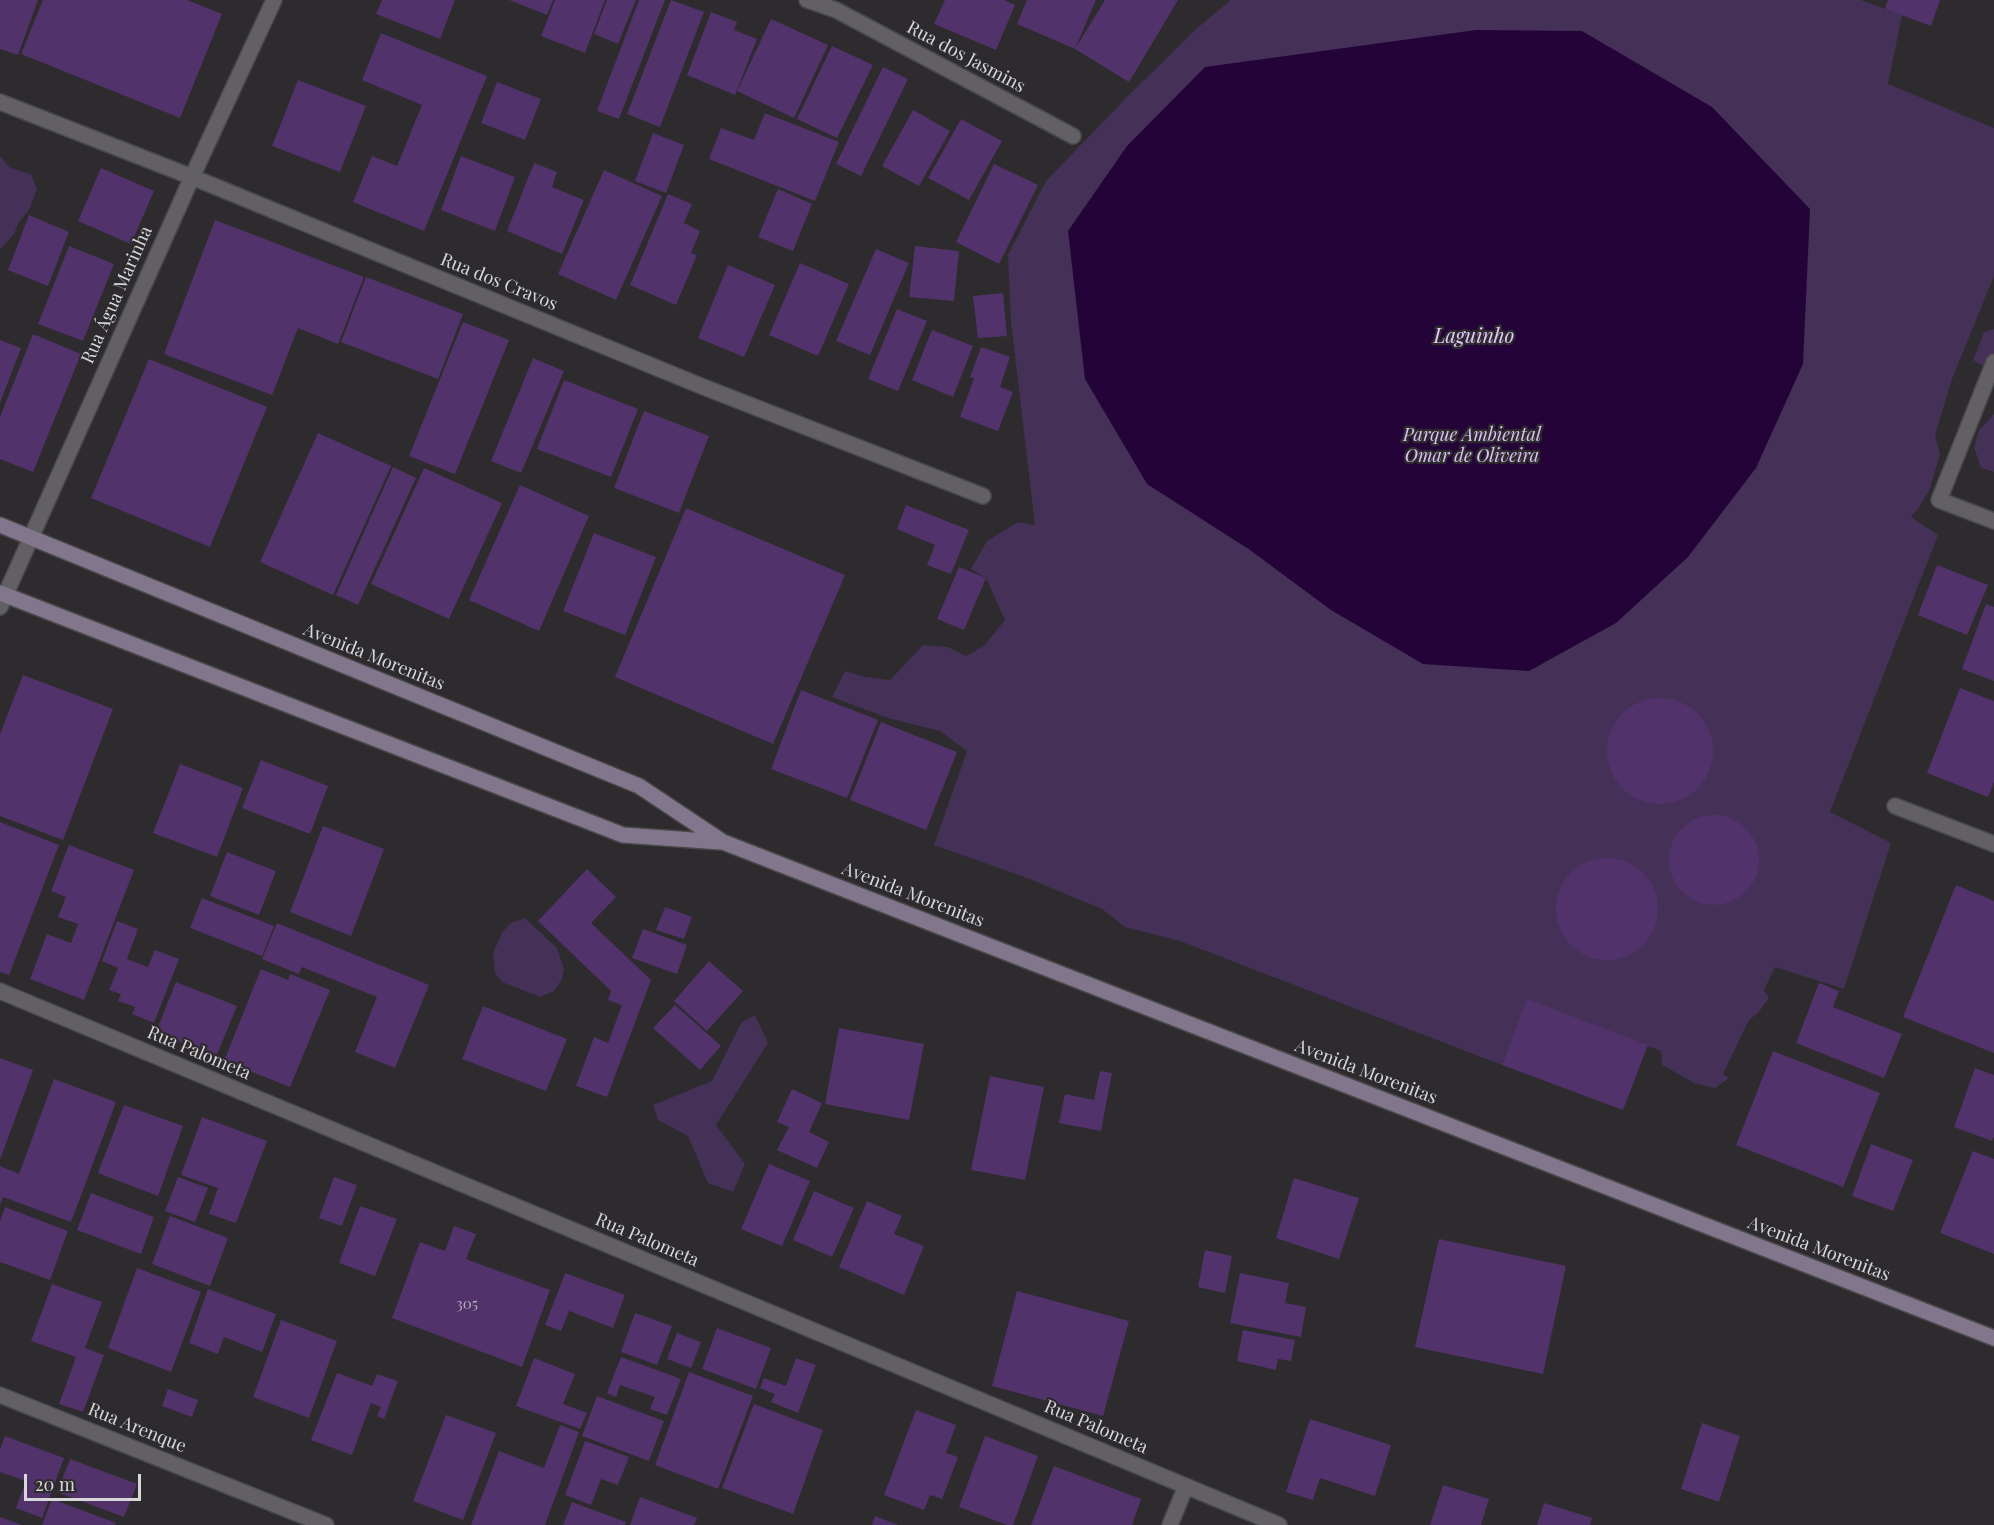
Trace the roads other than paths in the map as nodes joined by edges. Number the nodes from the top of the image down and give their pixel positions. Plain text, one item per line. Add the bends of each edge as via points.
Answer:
1 (274, 0) edge
2 (807, 0) edge
3 (0, 102) edge
4 (1073, 136) dead end
5 (192, 177) junction
6 (1994, 362) edge
7 (983, 496) dead end
8 (1994, 521) edge
9 (0, 525) edge
10 (30, 537) junction
11 (2, 598) edge
12 (1895, 806) dead end
13 (723, 842) junction
14 (1994, 844) edge
15 (0, 991) edge
16 (1994, 1338) edge
17 (0, 1395) edge
18 (1186, 1486) junction
19 (326, 1525) edge
20 (1170, 1525) edge
21 (1279, 1525) edge

1 - 5 street, Rua Água Marinha
2 - 4 street, Rua dos Jasmins via 836,10
3 - 5 street, Rua dos Cravos
5 - 7 street, Rua dos Cravos via 712,390
5 - 10 street, Rua Água Marinha
6 - 8 street via 1939,500
9 - 10 main road, Avenida Morenitas
10 - 11 street, Rua Água Marinha
10 - 13 main road, Avenida Morenitas via 639,786
11 - 13 main road, Avenida Morenitas via 623,835
12 - 14 street
13 - 16 main road, Avenida Morenitas
15 - 18 street, Rua Palometa
17 - 19 street, Rua Arenque
18 - 20 street
18 - 21 street, Rua Palometa

